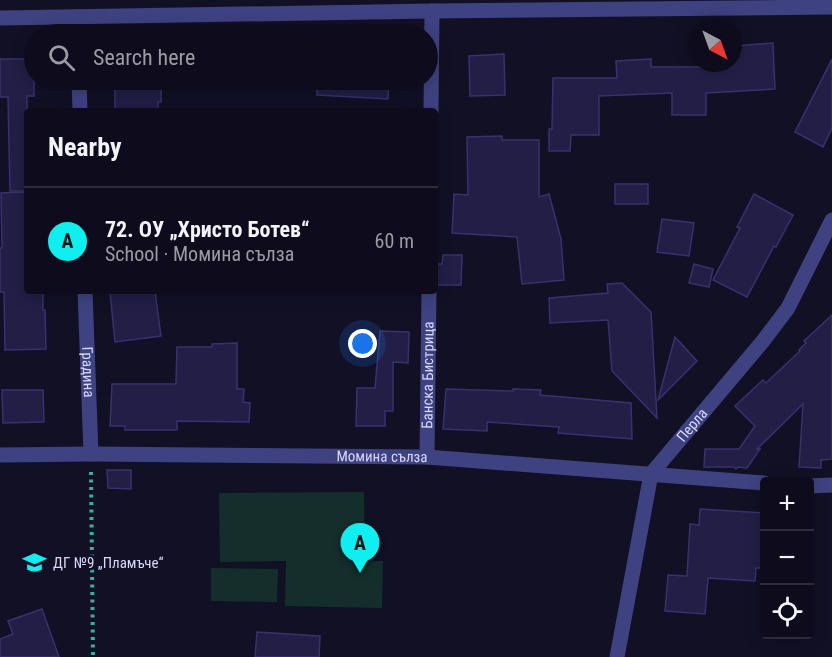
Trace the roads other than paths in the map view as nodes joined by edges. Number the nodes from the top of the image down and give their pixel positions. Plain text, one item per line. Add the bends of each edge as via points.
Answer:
1 (832, 7) edge
2 (432, 11) junction
3 (77, 17) junction
4 (0, 18) edge
5 (77, 24) edge
6 (432, 24) edge
7 (79, 90) edge
8 (431, 90) edge
9 (80, 108) edge
10 (431, 108) edge
11 (832, 220) edge
12 (85, 294) edge
13 (429, 294) edge
14 (91, 454) junction
15 (0, 455) edge
16 (427, 457) junction
17 (651, 474) junction
18 (760, 483) edge
19 (832, 485) edge
20 (814, 486) edge
21 (617, 657) edge

1 - 2 street
2 - 3 street
2 - 6 street
3 - 4 street
3 - 5 street
7 - 9 street
8 - 10 street
11 - 17 street, Перла via 788,308
12 - 14 street, Градина
13 - 16 street, Банска Бистрица
14 - 15 street, Момина сълза
14 - 16 street, Момина сълза
16 - 17 street, Момина сълза
17 - 18 street, Момина сълза
17 - 21 street, Перла
19 - 20 street

